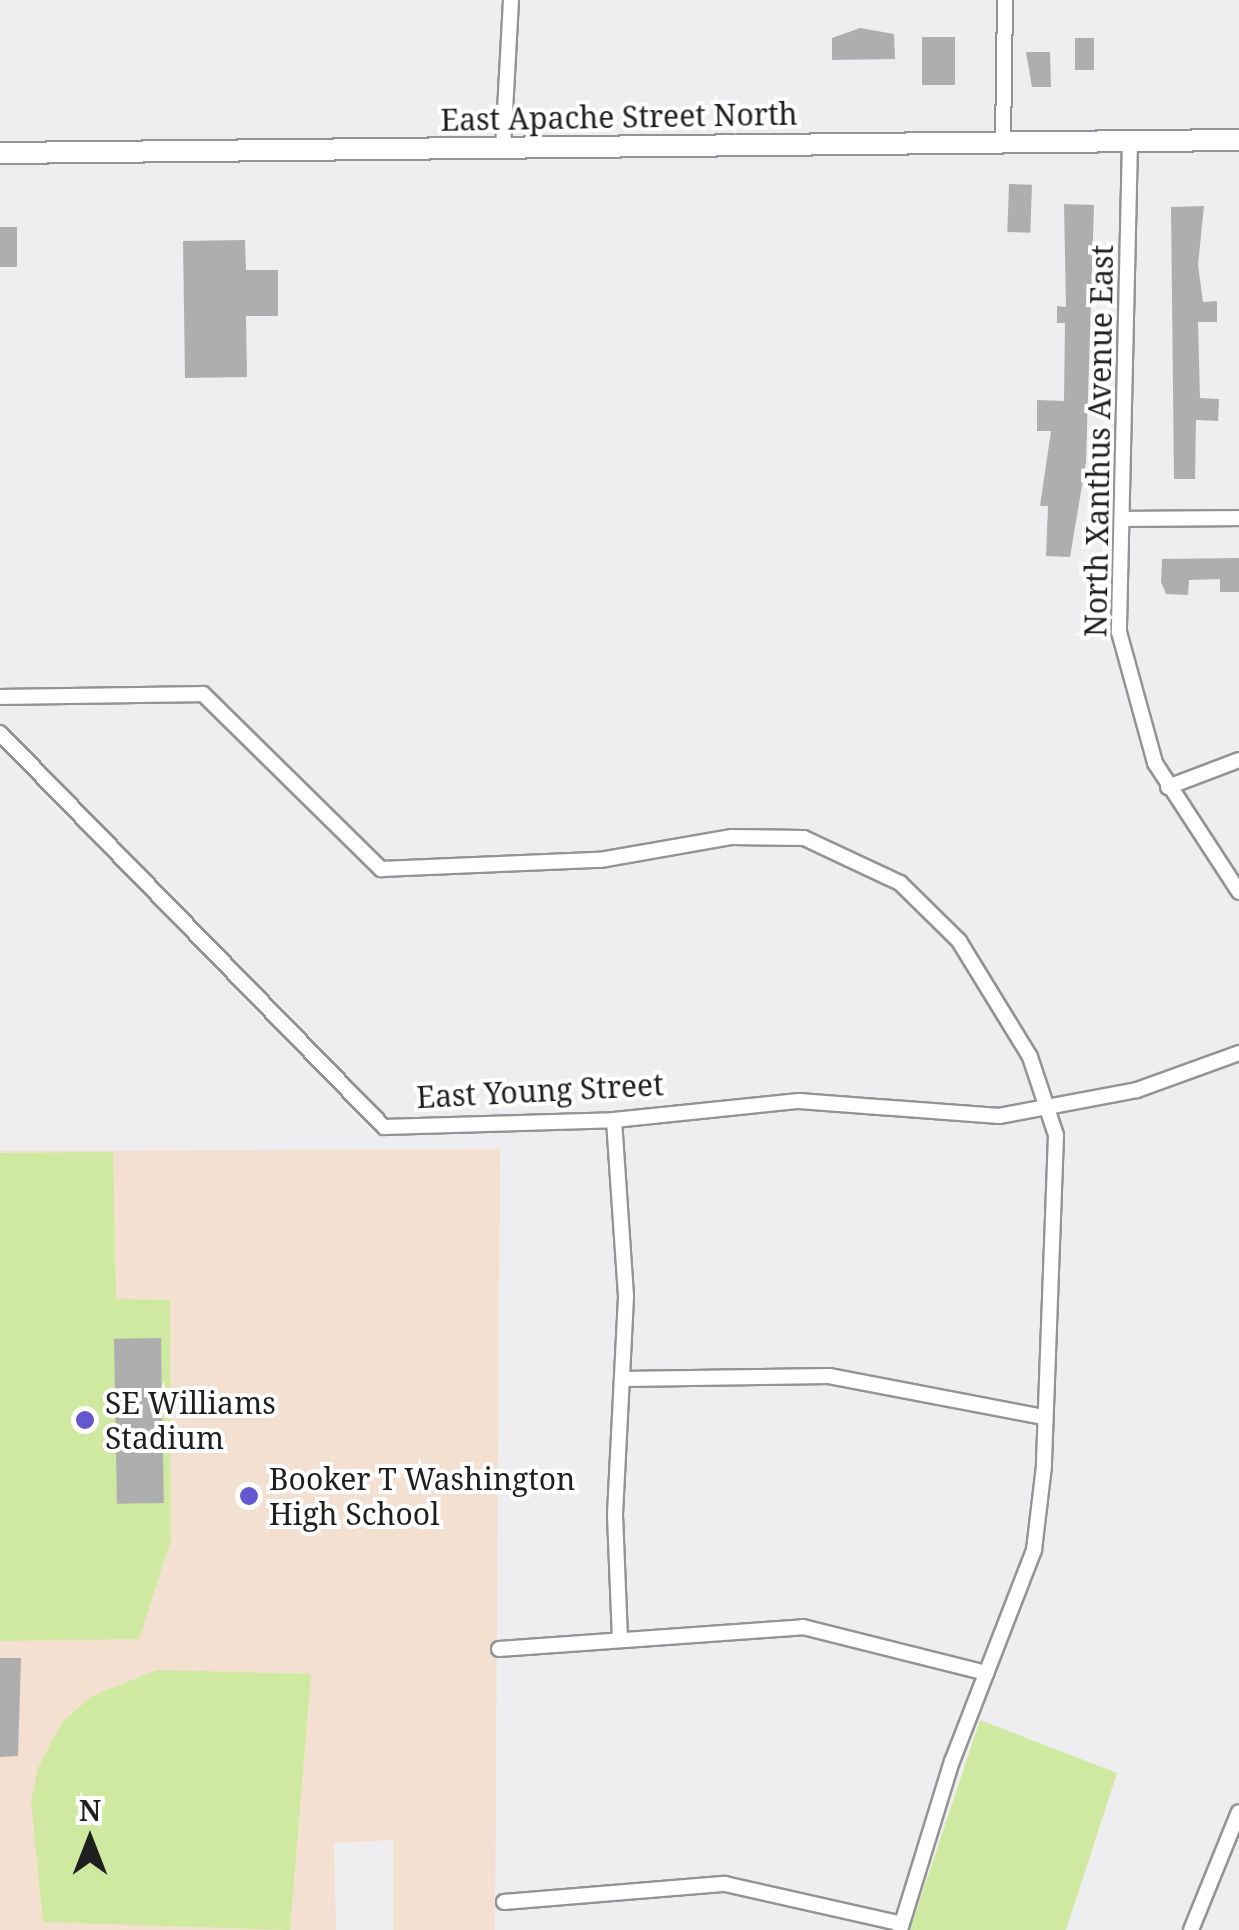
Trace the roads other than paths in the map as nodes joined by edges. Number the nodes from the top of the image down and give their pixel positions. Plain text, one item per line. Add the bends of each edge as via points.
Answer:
1 (511, 0) edge
2 (1004, 0) edge
3 (1239, 140) edge
4 (1130, 142) junction
5 (1003, 143) junction
6 (503, 148) junction
7 (0, 152) edge
8 (1239, 518) edge
9 (1125, 519) junction
10 (0, 697) edge
11 (0, 732) edge
12 (1239, 760) edge
13 (1168, 787) junction
14 (1239, 892) edge
15 (1239, 1053) edge
16 (1051, 1111) junction
17 (614, 1120) junction
18 (622, 1379) junction
19 (1044, 1417) junction
20 (620, 1640) junction
21 (499, 1650) dead end
22 (986, 1674) junction
23 (1239, 1812) edge
24 (504, 1902) dead end
25 (901, 1927) edge
26 (1191, 1930) edge

1 - 6 street
2 - 5 street
3 - 4 main road, East Apache Street North
4 - 5 main road, East Apache Street North
4 - 9 street, North Xanthus Avenue East
5 - 6 main road, East Apache Street North
6 - 7 main road, East Apache Street North
8 - 9 street
9 - 13 street, North Xanthus Avenue East via 1124,662 1138,724
10 - 16 street via 203,694 382,869 496,866 766,835 836,847 900,883 959,941 1030,1057
11 - 17 street, East Young Street via 384,1127
12 - 13 street
13 - 14 street, North Xanthus Avenue East
15 - 16 street, East Young Street
16 - 17 street, East Young Street via 945,1115 799,1100
16 - 19 street via 1060,1166
17 - 18 street via 625,1224
18 - 19 street via 829,1376
18 - 20 street
19 - 22 street via 1034,1550
20 - 21 street
20 - 22 street via 803,1627 894,1643
22 - 25 street
23 - 26 street
24 - 25 street via 725,1884

